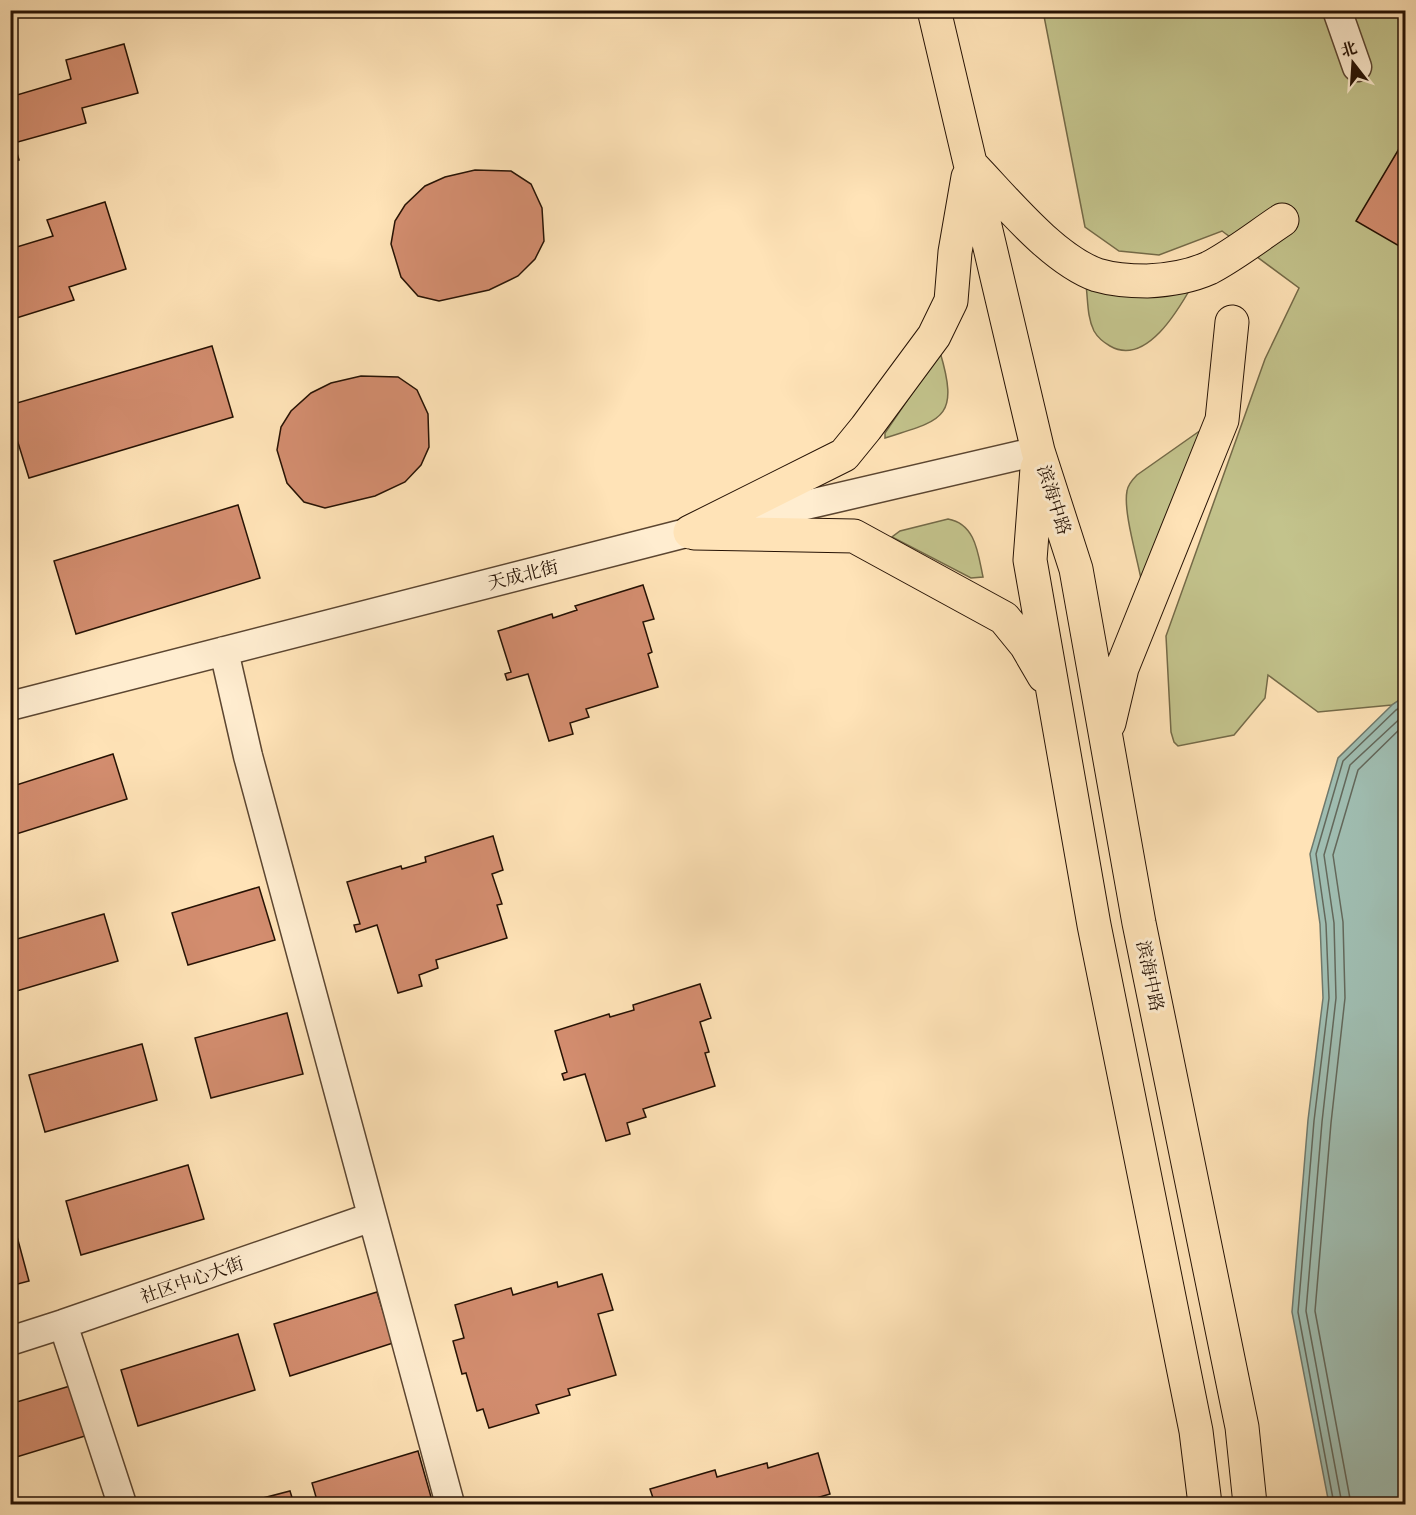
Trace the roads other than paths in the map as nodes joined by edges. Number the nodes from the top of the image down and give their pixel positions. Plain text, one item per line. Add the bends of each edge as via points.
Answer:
1 (934, 10) edge
2 (1337, 10) edge
3 (1357, 67) dead end
4 (970, 164) junction
5 (1281, 220) dead end
6 (1232, 322) dead end
7 (1038, 451) junction
8 (690, 532) junction
9 (224, 651) junction
10 (1053, 695) junction
11 (10, 706) edge
12 (1106, 736) junction
13 (372, 1217) junction
14 (63, 1324) junction
15 (10, 1341) edge
16 (122, 1504) edge
17 (450, 1504) edge
18 (1205, 1504) edge
19 (1250, 1504) edge

1 - 4 main road, 滨海中路
2 - 3 street
4 - 5 main road via 1066,258 1097,274 1126,281 1172,280 1197,273
4 - 7 main road, 滨海中路
4 - 8 main road via 954,252 951,301 934,336 866,428 844,455
6 - 12 main road via 1222,420 1122,668
7 - 8 street, 天成北街
7 - 10 main road, 滨海中路 via 1030,560
7 - 12 main road, 滨海中路 via 1076,569
8 - 9 street, 天成北街
8 - 10 main road via 854,536 1004,618 1026,645
9 - 11 street, 天成北街
9 - 13 street via 248,756
10 - 18 main road, 滨海中路 via 1094,925 1196,1431
12 - 19 main road, 滨海中路 via 1139,922 1242,1427
13 - 14 street, 社区中心大街
13 - 17 street
14 - 15 street, 社区中心大街
14 - 16 street

